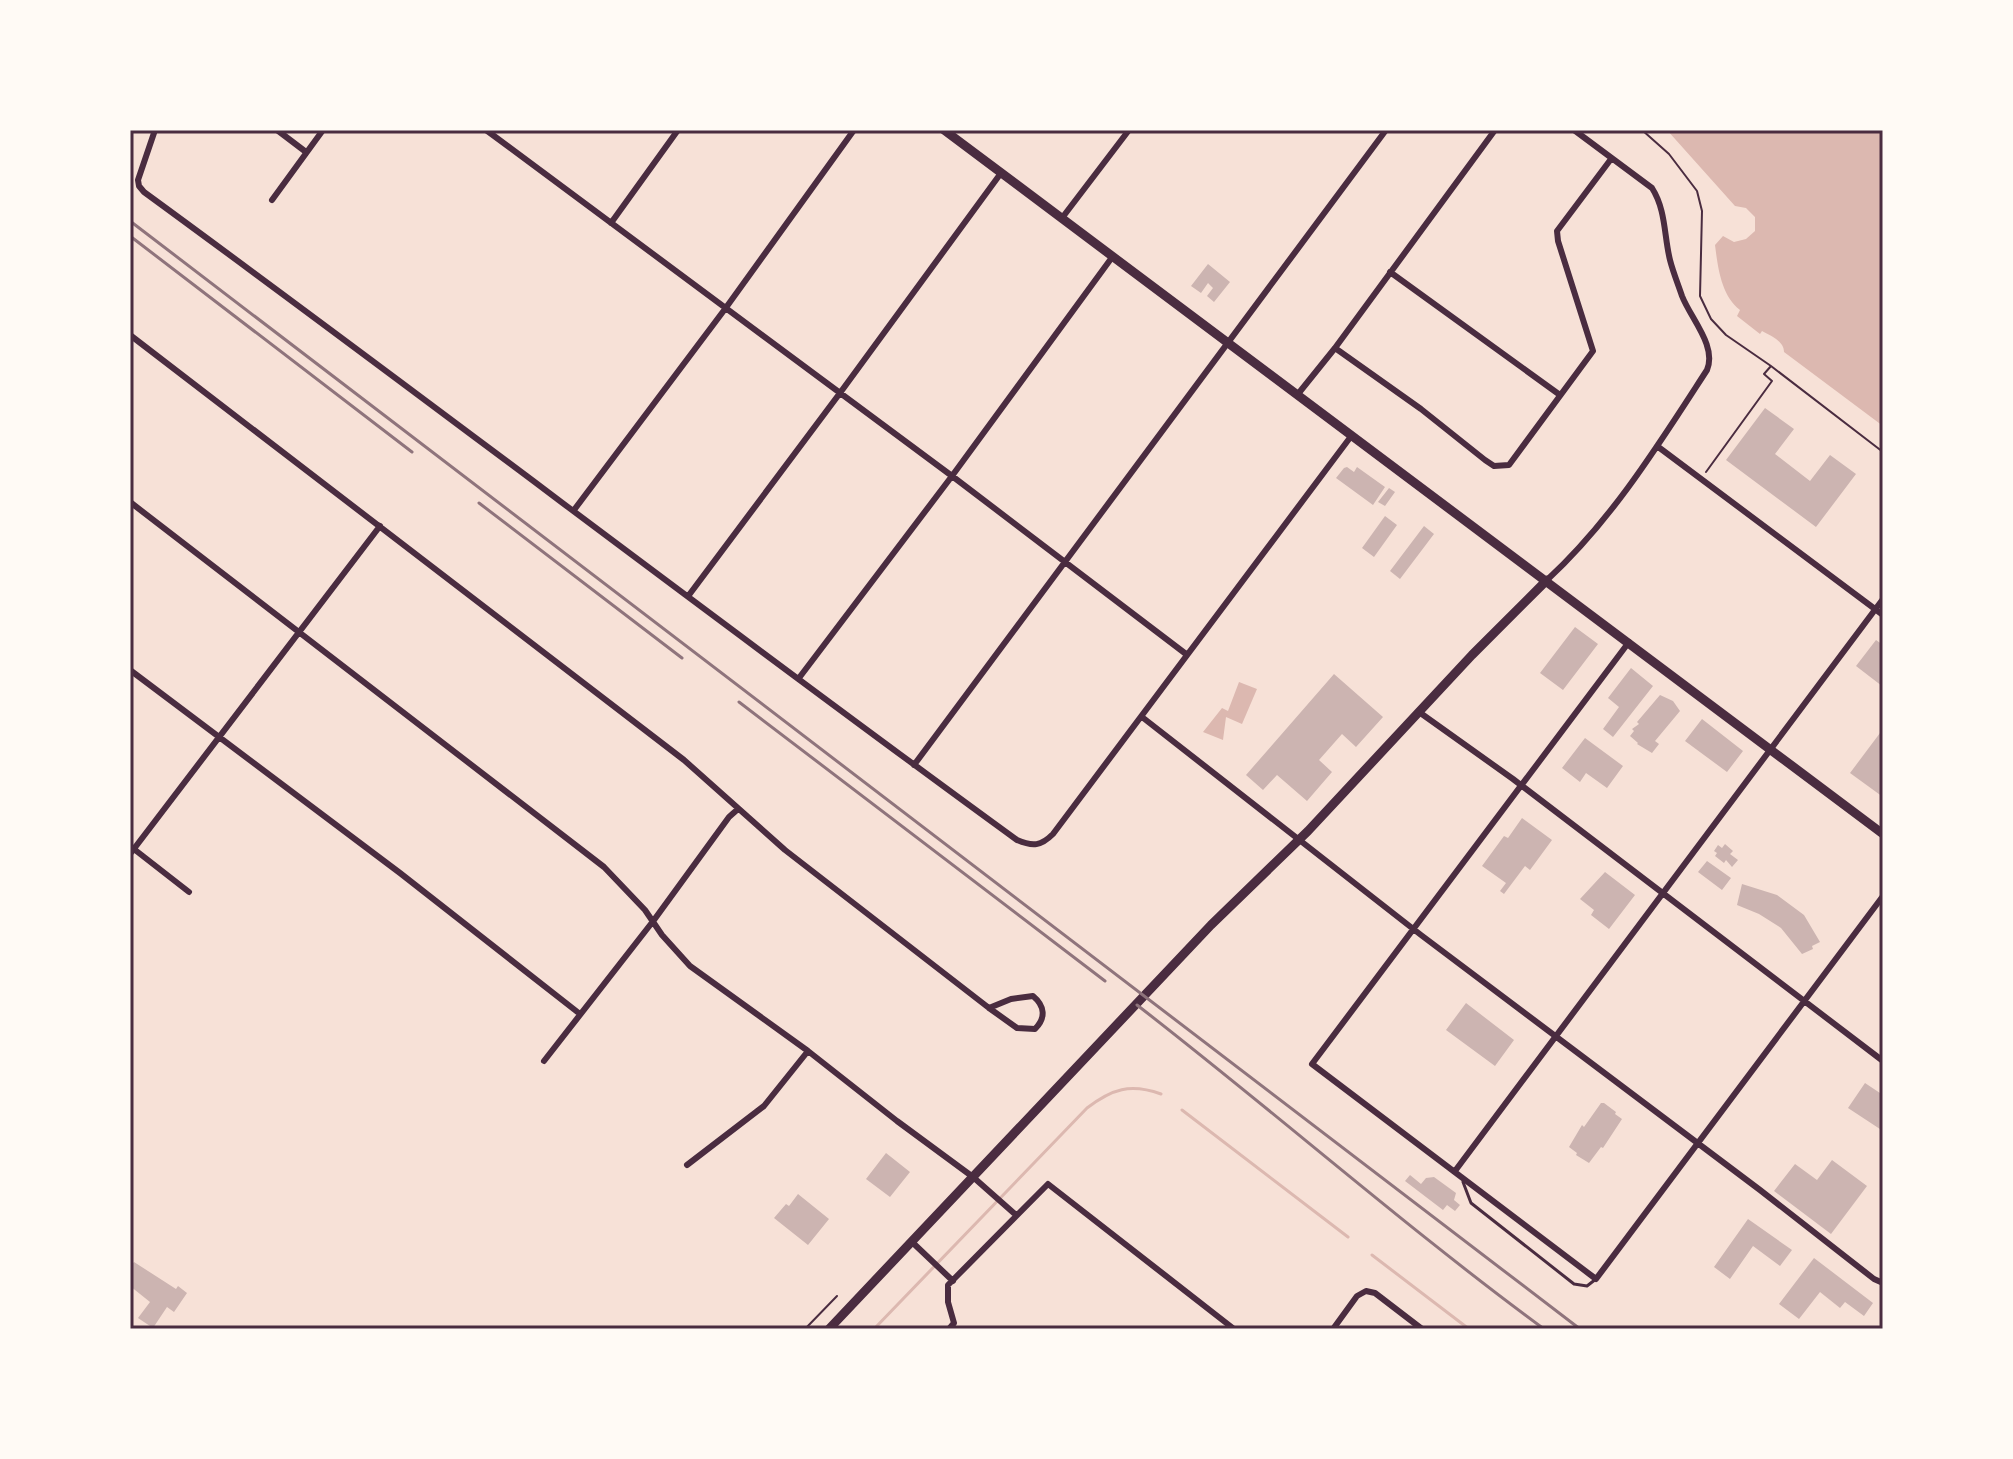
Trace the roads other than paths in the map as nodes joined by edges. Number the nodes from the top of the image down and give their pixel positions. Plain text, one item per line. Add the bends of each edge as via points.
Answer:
1 (155, 130) edge
2 (277, 130) edge
3 (323, 130) edge
4 (486, 130) edge
5 (678, 130) edge
6 (854, 130) edge
7 (944, 130) edge
8 (1129, 130) edge
9 (1386, 130) edge
10 (1495, 130) edge
11 (1574, 130) edge
12 (497, 133) edge
13 (306, 152) junction
14 (1611, 159) junction
15 (1001, 173) junction
16 (272, 200) dead end
17 (1062, 218) junction
18 (611, 223) junction
19 (1113, 256) junction
20 (1390, 272) junction
21 (725, 309) junction
22 (130, 335) edge
23 (1227, 342) junction
24 (1335, 348) junction
25 (840, 393) junction
26 (1298, 394) junction
27 (1560, 395) junction
28 (1352, 435) junction
29 (1657, 446) junction
30 (952, 476) junction
31 (130, 502) edge
32 (574, 510) junction
33 (380, 526) junction
34 (1064, 563) junction
35 (1547, 580) junction
36 (689, 595) junction
37 (1883, 599) edge
38 (1880, 613) edge
39 (300, 633) junction
40 (1629, 642) junction
41 (1186, 654) junction
42 (130, 670) edge
43 (799, 678) junction
44 (1419, 712) junction
45 (1142, 717) junction
46 (220, 738) junction
47 (1770, 749) junction
48 (914, 765) junction
49 (1522, 785) junction
50 (738, 809) junction
51 (1883, 834) edge
52 (1298, 840) junction
53 (131, 849) edge
54 (189, 892) dead end
55 (1662, 893) junction
56 (1883, 896) edge
57 (654, 920) junction
58 (1414, 929) junction
59 (1805, 1000) junction
60 (989, 1008) junction
61 (580, 1014) junction
62 (1555, 1037) junction
63 (808, 1051) junction
64 (544, 1061) dead end
65 (1883, 1061) edge
66 (1696, 1144) junction
67 (687, 1165) dead end
68 (1455, 1171) junction
69 (973, 1177) junction
70 (1463, 1178) junction
71 (1016, 1215) junction
72 (912, 1242) junction
73 (1596, 1279) junction
74 (953, 1281) junction
75 (1883, 1283) edge
76 (951, 1326) edge
77 (829, 1329) edge
78 (962, 1329) edge
79 (1234, 1329) edge
80 (1333, 1329) edge
81 (1422, 1329) edge

1 - 32 street via 139,186
2 - 13 street
3 - 13 street
4 - 12 street
5 - 18 street
6 - 21 street
7 - 15 main road
8 - 17 street
9 - 23 street
10 - 20 street
11 - 14 street
12 - 18 street
13 - 16 street
14 - 27 street via 1557,231 1593,351
14 - 29 street via 1652,188 1660,201 1670,262 1711,359
15 - 17 main road
15 - 25 street
17 - 19 main road
18 - 21 street
19 - 23 main road
19 - 30 street
20 - 24 street
20 - 27 street
21 - 25 street
21 - 32 street
22 - 33 street
23 - 26 main road
23 - 34 street
24 - 26 street
24 - 27 street via 1494,466 1509,465
25 - 30 street
25 - 36 street
26 - 28 main road
28 - 35 main road
28 - 41 street
29 - 35 street via 1587,540
29 - 38 street
30 - 34 street
30 - 43 street
31 - 39 street
32 - 36 street
33 - 39 street
33 - 50 street via 684,760
34 - 41 street
34 - 48 street
35 - 40 main road
35 - 44 main road
36 - 43 street
37 - 38 street
38 - 47 street
39 - 46 street
39 - 57 street via 604,867
40 - 47 main road
40 - 49 street
41 - 45 street
42 - 46 street
43 - 48 street
44 - 49 street
44 - 52 main road
45 - 48 street via 1040,845 1017,840
45 - 52 street
46 - 53 street
46 - 61 street
47 - 51 main road
47 - 55 street
49 - 55 street
49 - 58 street
50 - 57 street
50 - 60 street
52 - 58 street
52 - 69 main road
53 - 54 street
55 - 59 street
55 - 62 street
56 - 59 street
57 - 61 street
57 - 63 street via 690,966
58 - 62 street
58 - 68 street via 1312,1064
59 - 65 street
59 - 66 street
60 - 60 street via 1026,1030 1035,1029 1043,1013 1033,996
61 - 64 street
62 - 66 street
62 - 68 street
63 - 67 street via 764,1106
63 - 69 street
66 - 73 street
66 - 75 street
68 - 70 street
69 - 71 street
69 - 72 main road
70 - 73 street
70 - 73 lane via 1471,1203 1574,1284 1587,1286
71 - 74 street
71 - 79 street via 1048,1184
72 - 74 street
72 - 77 main road
74 - 76 street via 948,1285
76 - 78 street
80 - 81 street via 1366,1291

